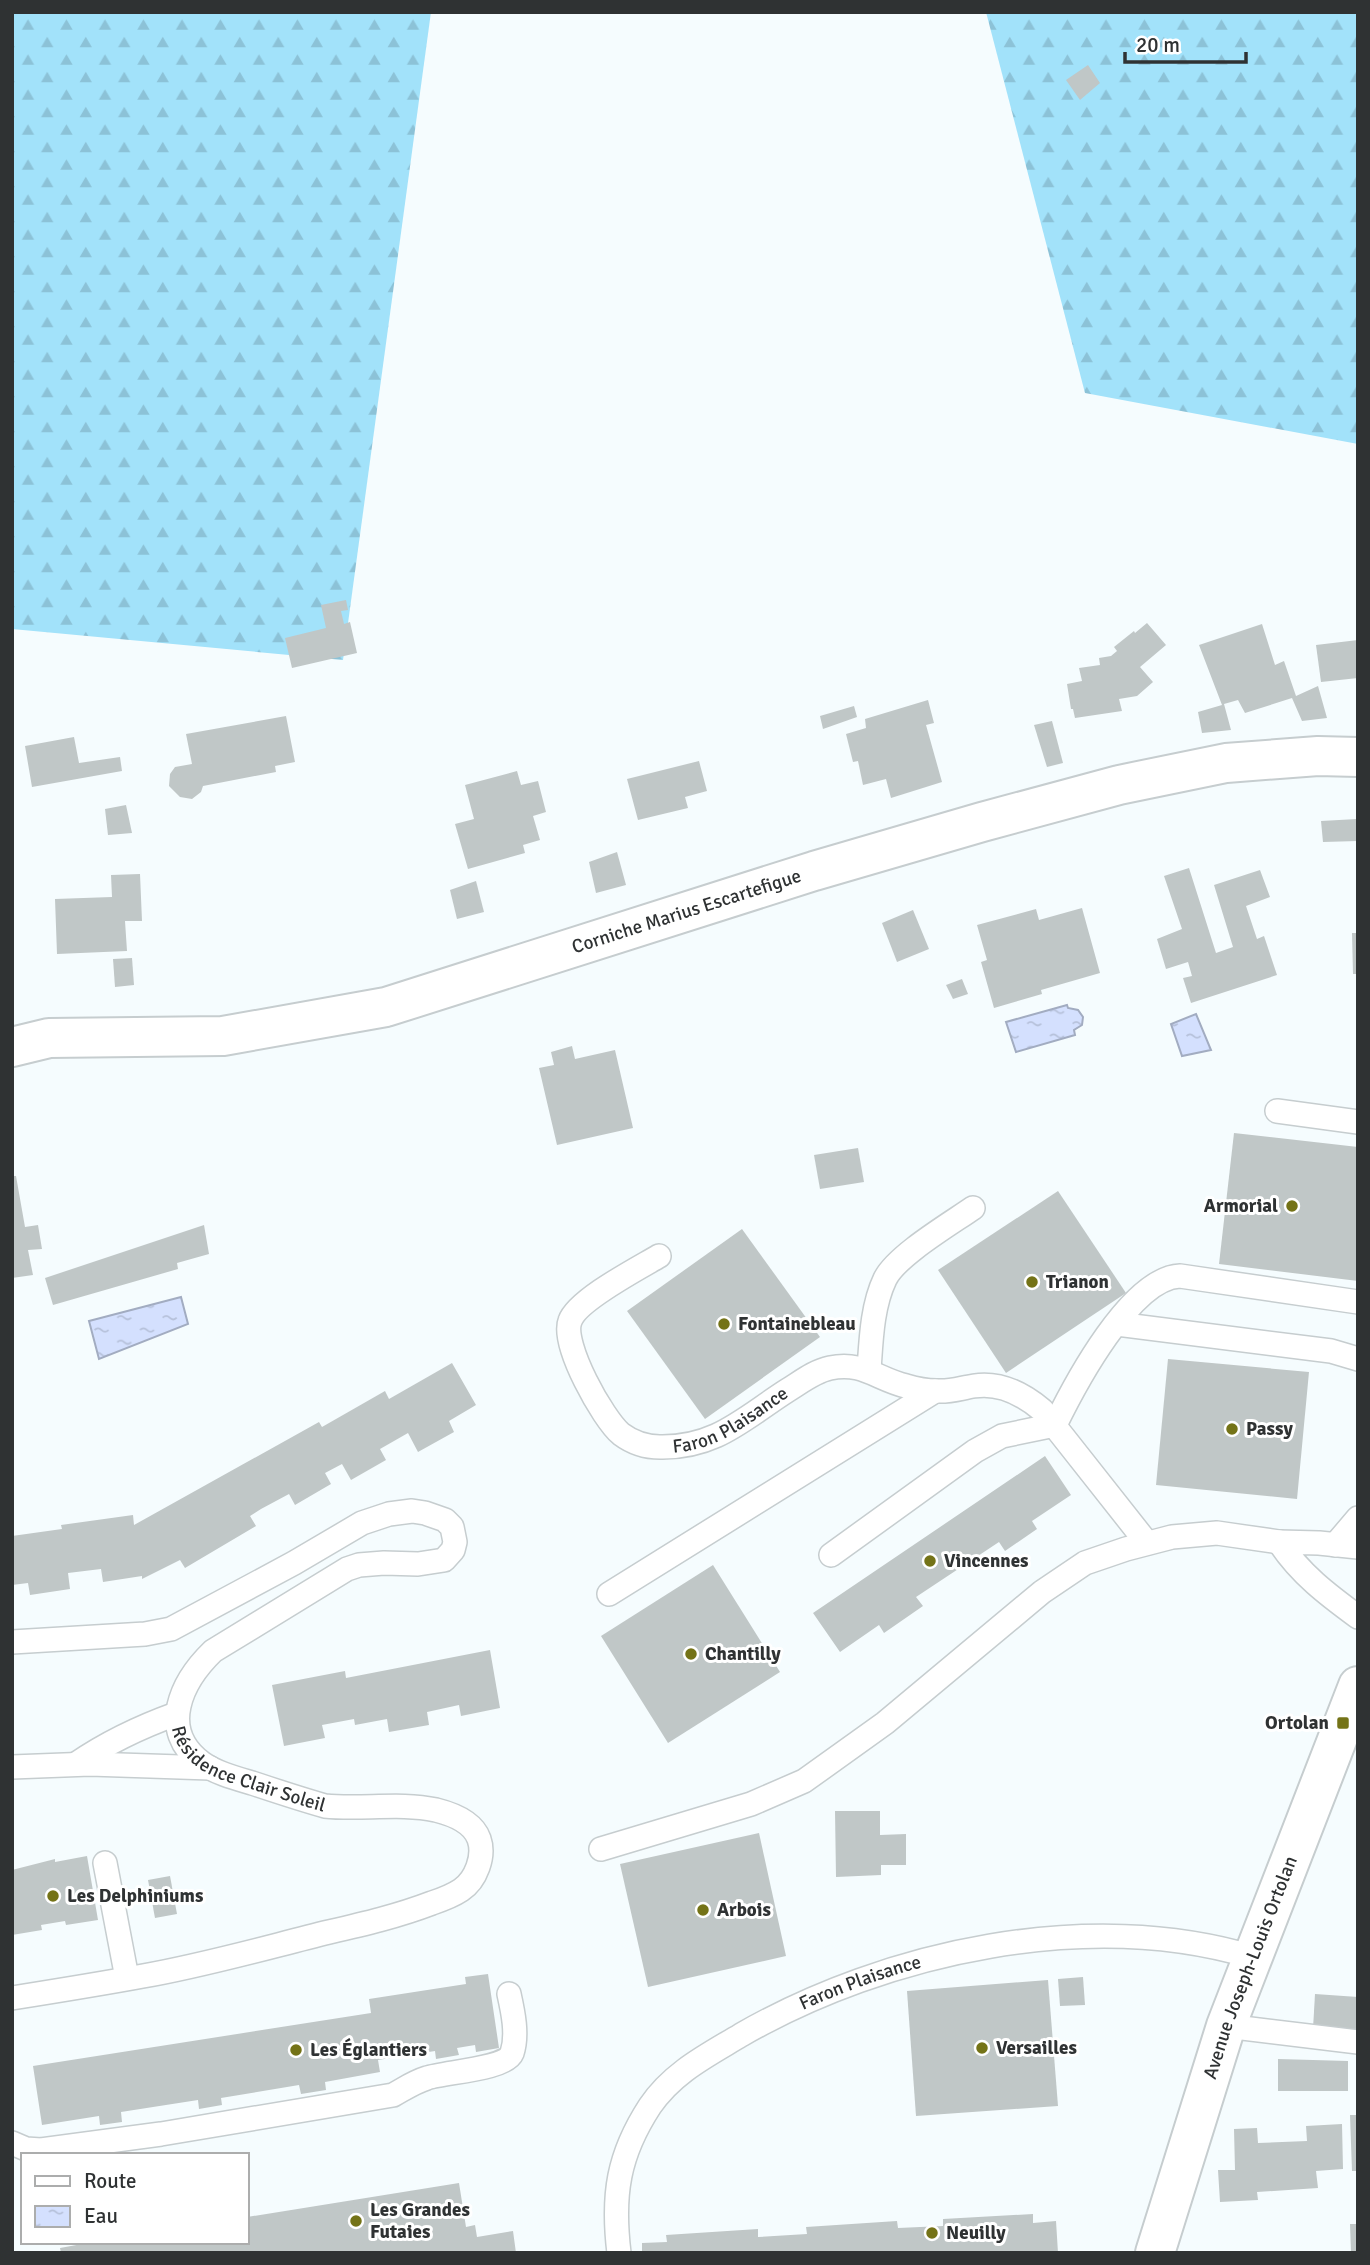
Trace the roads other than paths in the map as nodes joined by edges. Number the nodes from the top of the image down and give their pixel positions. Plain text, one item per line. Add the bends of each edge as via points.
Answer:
1 (1358, 757) edge
2 (12, 1047) edge
3 (1277, 1111) dead end
4 (1358, 1122) edge
5 (973, 1208) dead end
6 (659, 1256) dead end
7 (1358, 1302) edge
8 (1117, 1324) junction
9 (1358, 1359) edge
10 (869, 1370) junction
11 (934, 1391) junction
12 (1055, 1425) junction
13 (1358, 1518) edge
14 (1279, 1542) junction
15 (1147, 1543) junction
16 (1346, 1546) edge
17 (831, 1555) dead end
18 (608, 1594) dead end
19 (1358, 1617) edge
20 (12, 1642) edge
21 (1358, 1686) edge
22 (176, 1714) junction
23 (76, 1764) junction
24 (12, 1767) edge
25 (211, 1768) junction
26 (601, 1849) dead end
27 (105, 1863) dead end
28 (1253, 1957) junction
29 (127, 1978) junction
30 (509, 1994) dead end
31 (12, 1998) edge
32 (1226, 2026) junction
33 (1358, 2042) edge
34 (12, 2143) edge
35 (619, 2253) edge
36 (1155, 2253) edge

1 - 2 main road, Corniche Marius Escartefigue via 1227,763 1119,785 982,821 386,1007 223,1036 48,1038
3 - 4 lane
5 - 10 lane via 895,1264 884,1280
6 - 10 lane, Faron Plaisance via 587,1301 569,1327 577,1362 598,1406 611,1424 635,1443 661,1447 708,1441 828,1368
7 - 8 lane via 1173,1276 1145,1291
8 - 9 lane via 1331,1351
8 - 12 lane via 1088,1363
10 - 11 lane, Faron Plaisance via 905,1386
11 - 12 lane, Faron Plaisance via 984,1385 1009,1389 1031,1401
11 - 18 lane
12 - 15 lane, Faron Plaisance
12 - 17 lane via 1002,1436 975,1451
13 - 16 lane
14 - 15 lane via 1217,1534
14 - 16 lane
14 - 19 lane via 1313,1582
15 - 26 lane via 1085,1563 1042,1592 885,1723 804,1781 751,1804
20 - 22 lane, Résidence Clair Soleil via 171,1629 382,1516 412,1511 436,1516 452,1527 455,1542 444,1560 346,1569 213,1651 198,1665
21 - 28 main road, Avenue Joseph-Louis Ortolan
22 - 23 lane via 137,1728
22 - 25 lane, Résidence Clair Soleil via 189,1751
23 - 24 lane
23 - 25 lane
25 - 29 lane, Résidence Clair Soleil via 325,1806 390,1806 448,1814 477,1833 480,1844 475,1873 459,1892 391,1917
27 - 29 lane
28 - 32 main road, Avenue Joseph-Louis Ortolan
28 - 35 lane, Faron Plaisance via 1156,1939 1081,1936 1018,1941 876,1975 777,2015 694,2062 651,2104 622,2162
29 - 31 lane, Résidence Clair Soleil
30 - 34 lane via 514,2020 512,2053 498,2065 424,2078 393,2095 160,2134 41,2150
32 - 33 lane
32 - 36 main road, Avenue Joseph-Louis Ortolan

